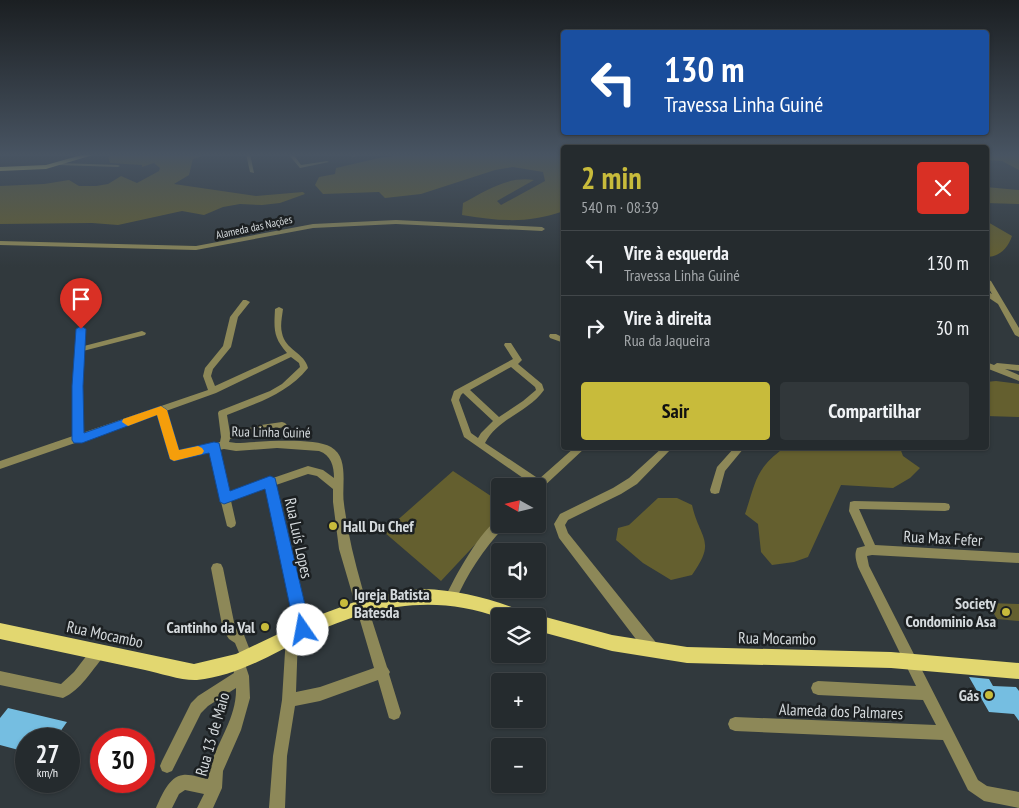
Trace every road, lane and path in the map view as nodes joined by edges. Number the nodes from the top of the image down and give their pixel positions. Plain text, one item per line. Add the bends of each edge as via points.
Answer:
1 (542, 229) dead end
2 (0, 242) edge
3 (989, 285) edge
4 (989, 295) edge
5 (246, 302) dead end
6 (1001, 304) junction
7 (279, 310) dead end
8 (81, 329) dead end
9 (142, 333) dead end
10 (1019, 335) edge
11 (553, 336) dead end
12 (561, 340) edge
13 (508, 345) dead end
14 (79, 350) junction
15 (292, 354) junction
16 (513, 364) junction
17 (989, 364) edge
18 (989, 365) edge
19 (1019, 368) edge
20 (1019, 378) edge
21 (464, 389) junction
22 (213, 390) junction
23 (161, 410) junction
24 (499, 422) junction
25 (282, 425) dead end
26 (78, 440) junction
27 (221, 443) junction
28 (480, 444) junction
29 (578, 450) edge
30 (664, 450) edge
31 (737, 450) edge
32 (0, 465) edge
33 (528, 478) edge
34 (546, 478) edge
35 (270, 482) junction
36 (338, 487) junction
37 (715, 490) dead end
38 (224, 499) junction
39 (945, 507) dead end
40 (231, 523) dead end
41 (493, 533) edge
42 (868, 550) junction
43 (1019, 558) edge
44 (217, 568) dead end
45 (451, 598) junction
46 (364, 607) junction
47 (492, 608) edge
48 (546, 625) edge
49 (0, 631) edge
50 (297, 633) junction
51 (100, 651) junction
52 (655, 653) junction
53 (910, 661) junction
54 (242, 665) junction
55 (1019, 671) edge
56 (383, 672) junction
57 (0, 678) edge
58 (818, 688) dead end
59 (928, 693) junction
60 (289, 700) junction
61 (394, 713) dead end
62 (734, 724) dead end
63 (946, 733) junction
64 (167, 766) dead end
65 (973, 785) joint
66 (214, 788) junction
67 (1019, 800) edge
68 (164, 808) edge
69 (205, 808) edge
70 (277, 808) edge

1 - 2 street, Alameda das Nações via 396,222 313,226 196,248
3 - 6 street
4 - 6 street
5 - 22 street via 234,317 227,347 209,368 207,376
6 - 10 street
7 - 15 street via 278,333
8 - 14 street
9 - 14 street
11 - 12 street
13 - 16 street via 519,360
14 - 26 street
15 - 22 street
15 - 27 street via 301,359 304,368 273,393 221,414
16 - 21 street
16 - 24 street via 539,386 539,393
17 - 19 street
18 - 20 street
21 - 24 street
21 - 28 street via 455,400 467,435
22 - 23 street
23 - 26 street
23 - 27 street, Rua Linha Guiné via 174,456
24 - 28 street via 485,434
25 - 27 street via 261,428
26 - 32 street
27 - 36 street, Rua Linha Guiné via 236,447 300,444 328,450 337,462
27 - 38 street
28 - 33 street
29 - 34 street
30 - 52 street via 633,481 564,518 560,524 563,535
31 - 37 street via 720,470
35 - 36 street via 316,470
35 - 38 street
35 - 50 street, Rua Luís Lopes
36 - 46 street, Rua Linha Guiné via 345,549
38 - 40 street
39 - 42 street via 854,505
41 - 45 street via 472,558
42 - 43 street, Rua Max Fefer
42 - 53 street via 861,552 860,556 864,568
44 - 54 street via 230,632 240,639
45 - 46 main road, Rua Mocambo via 406,597
45 - 47 main road, Rua Mocambo
46 - 50 main road, Rua Mocambo
46 - 56 street
48 - 52 main road, Rua Mocambo
49 - 51 main road, Rua Mocambo
50 - 54 main road, Rua Mocambo
50 - 60 street, Rua Luís Lopes
51 - 54 main road, Rua Mocambo via 194,672
51 - 57 street via 72,686 63,691
52 - 53 main road, Rua Mocambo
53 - 55 main road, Rua Mocambo
53 - 59 street
54 - 64 street via 196,708
54 - 66 street, Rua 13 de Maio via 243,698 234,730 216,771
56 - 60 street via 320,694
56 - 61 street
58 - 59 street, Alameda dos Palmares
59 - 63 street
60 - 70 street, Rua Luís Lopes via 280,756
62 - 63 street, Alameda dos Palmares
63 - 65 street
65 - 67 street via 984,793
66 - 68 street, Rua 13 de Maio via 183,782 174,788
66 - 69 street, Rua 13 de Maio

